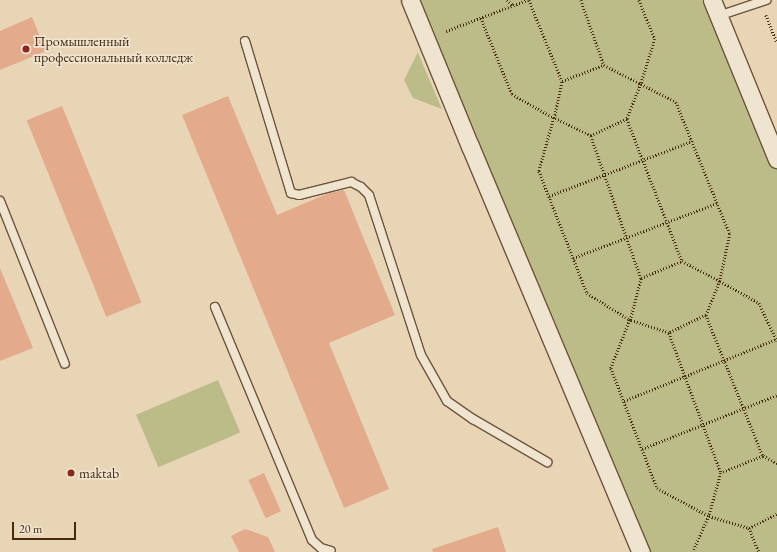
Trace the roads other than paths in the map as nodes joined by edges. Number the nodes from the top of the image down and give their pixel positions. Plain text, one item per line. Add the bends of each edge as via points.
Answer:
1 (410, 0) edge
2 (712, 0) edge
3 (766, 0) edge
4 (718, 16) junction
5 (245, 41) dead end
6 (777, 159) edge
7 (0, 201) edge
8 (215, 307) dead end
9 (65, 364) dead end
10 (547, 462) dead end
11 (332, 551) dead end
12 (641, 552) edge

1 - 12 street
2 - 4 street
3 - 4 lane
4 - 6 street
5 - 10 lane via 291,193 299,195 351,182 369,195 421,355 447,401
7 - 9 lane
8 - 11 lane via 312,540 321,548

